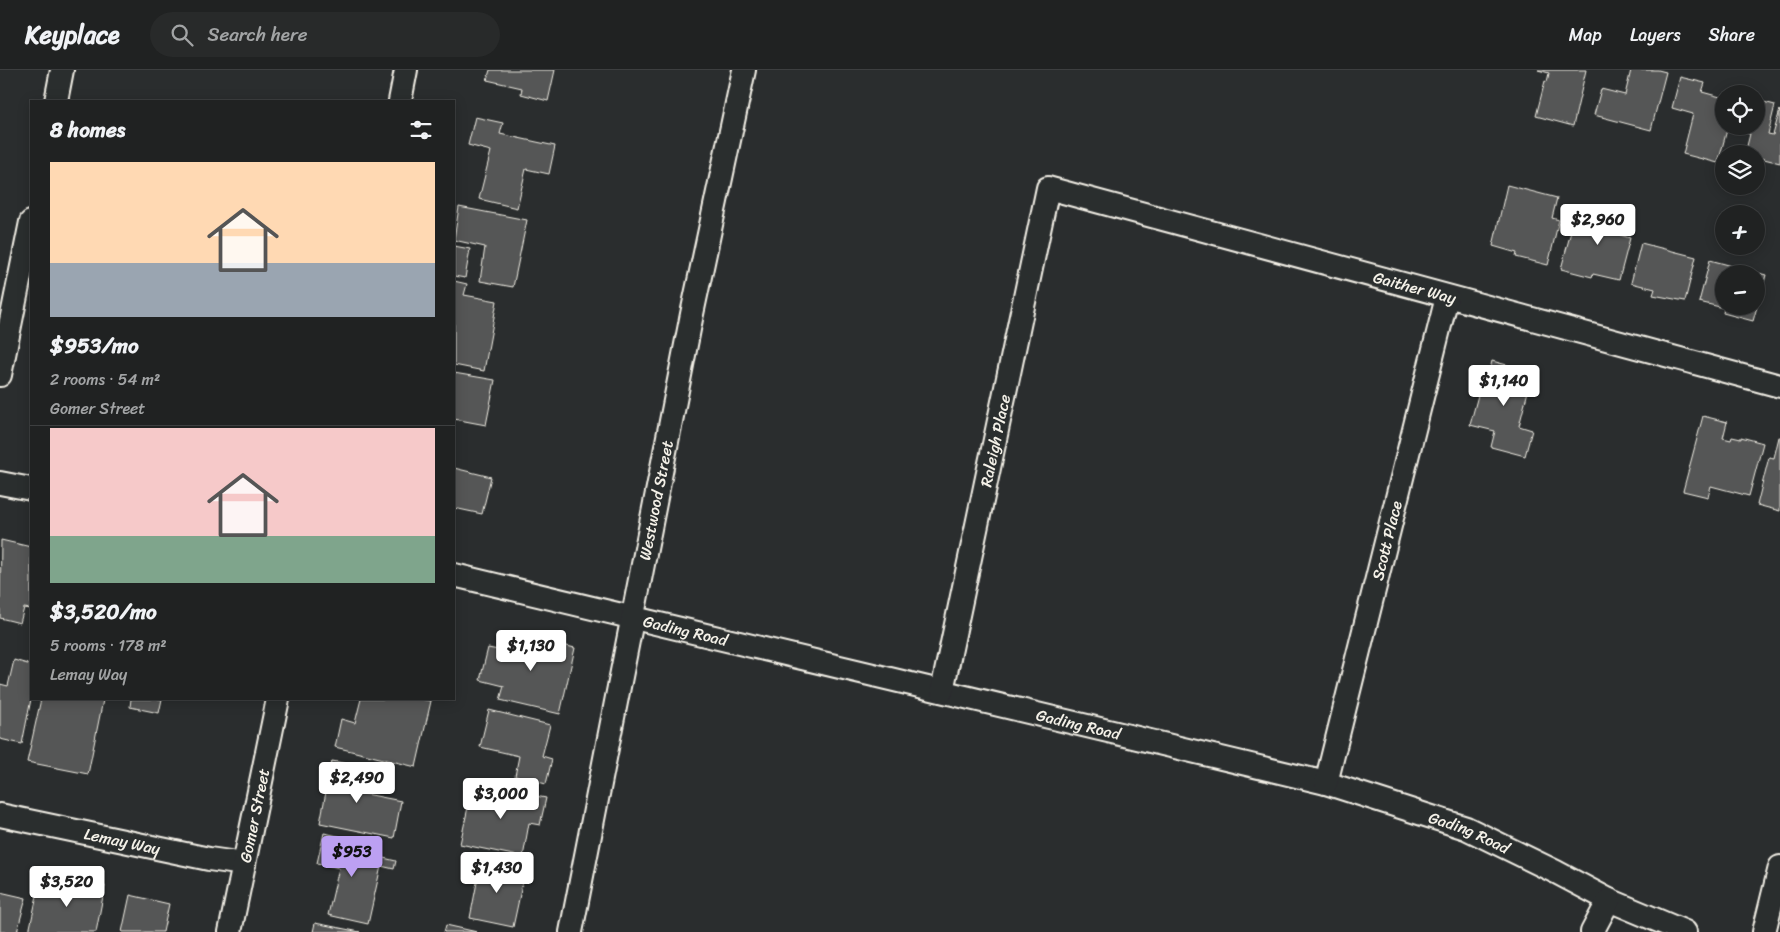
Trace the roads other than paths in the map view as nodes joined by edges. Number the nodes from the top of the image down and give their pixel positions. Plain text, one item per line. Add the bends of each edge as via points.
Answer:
1 (62, 70) edge
2 (406, 70) edge
3 (744, 70) edge
4 (56, 100) edge
5 (400, 100) edge
6 (1048, 188) joint
7 (30, 227) edge
8 (1447, 297) junction
9 (0, 375) edge
10 (1780, 386) edge
11 (0, 483) edge
12 (30, 489) edge
13 (455, 575) edge
14 (632, 617) junction
15 (942, 691) junction
16 (278, 700) edge
17 (1326, 783) junction
18 (0, 815) edge
19 (244, 864) junction
20 (1780, 867) edge
21 (1610, 900) junction
22 (230, 932) edge
23 (571, 932) edge
24 (1592, 932) edge
25 (1685, 932) edge
26 (1764, 932) edge

1 - 4 street
2 - 5 street
3 - 14 street, Westwood Street
6 - 8 street, Gaither Way
6 - 15 street, Raleigh Place
7 - 9 street
8 - 10 street, Gaither Way
8 - 17 street, Scott Place
11 - 12 street
13 - 14 street, Gading Road
14 - 15 street, Gading Road
14 - 23 street, Westwood Street
15 - 17 street, Gading Road
16 - 19 street, Gomer Street
17 - 21 street, Gading Road via 1466,828
18 - 19 street, Lemay Way
19 - 22 street, Gomer Street
20 - 26 street
21 - 24 street
21 - 25 street, Gading Road

